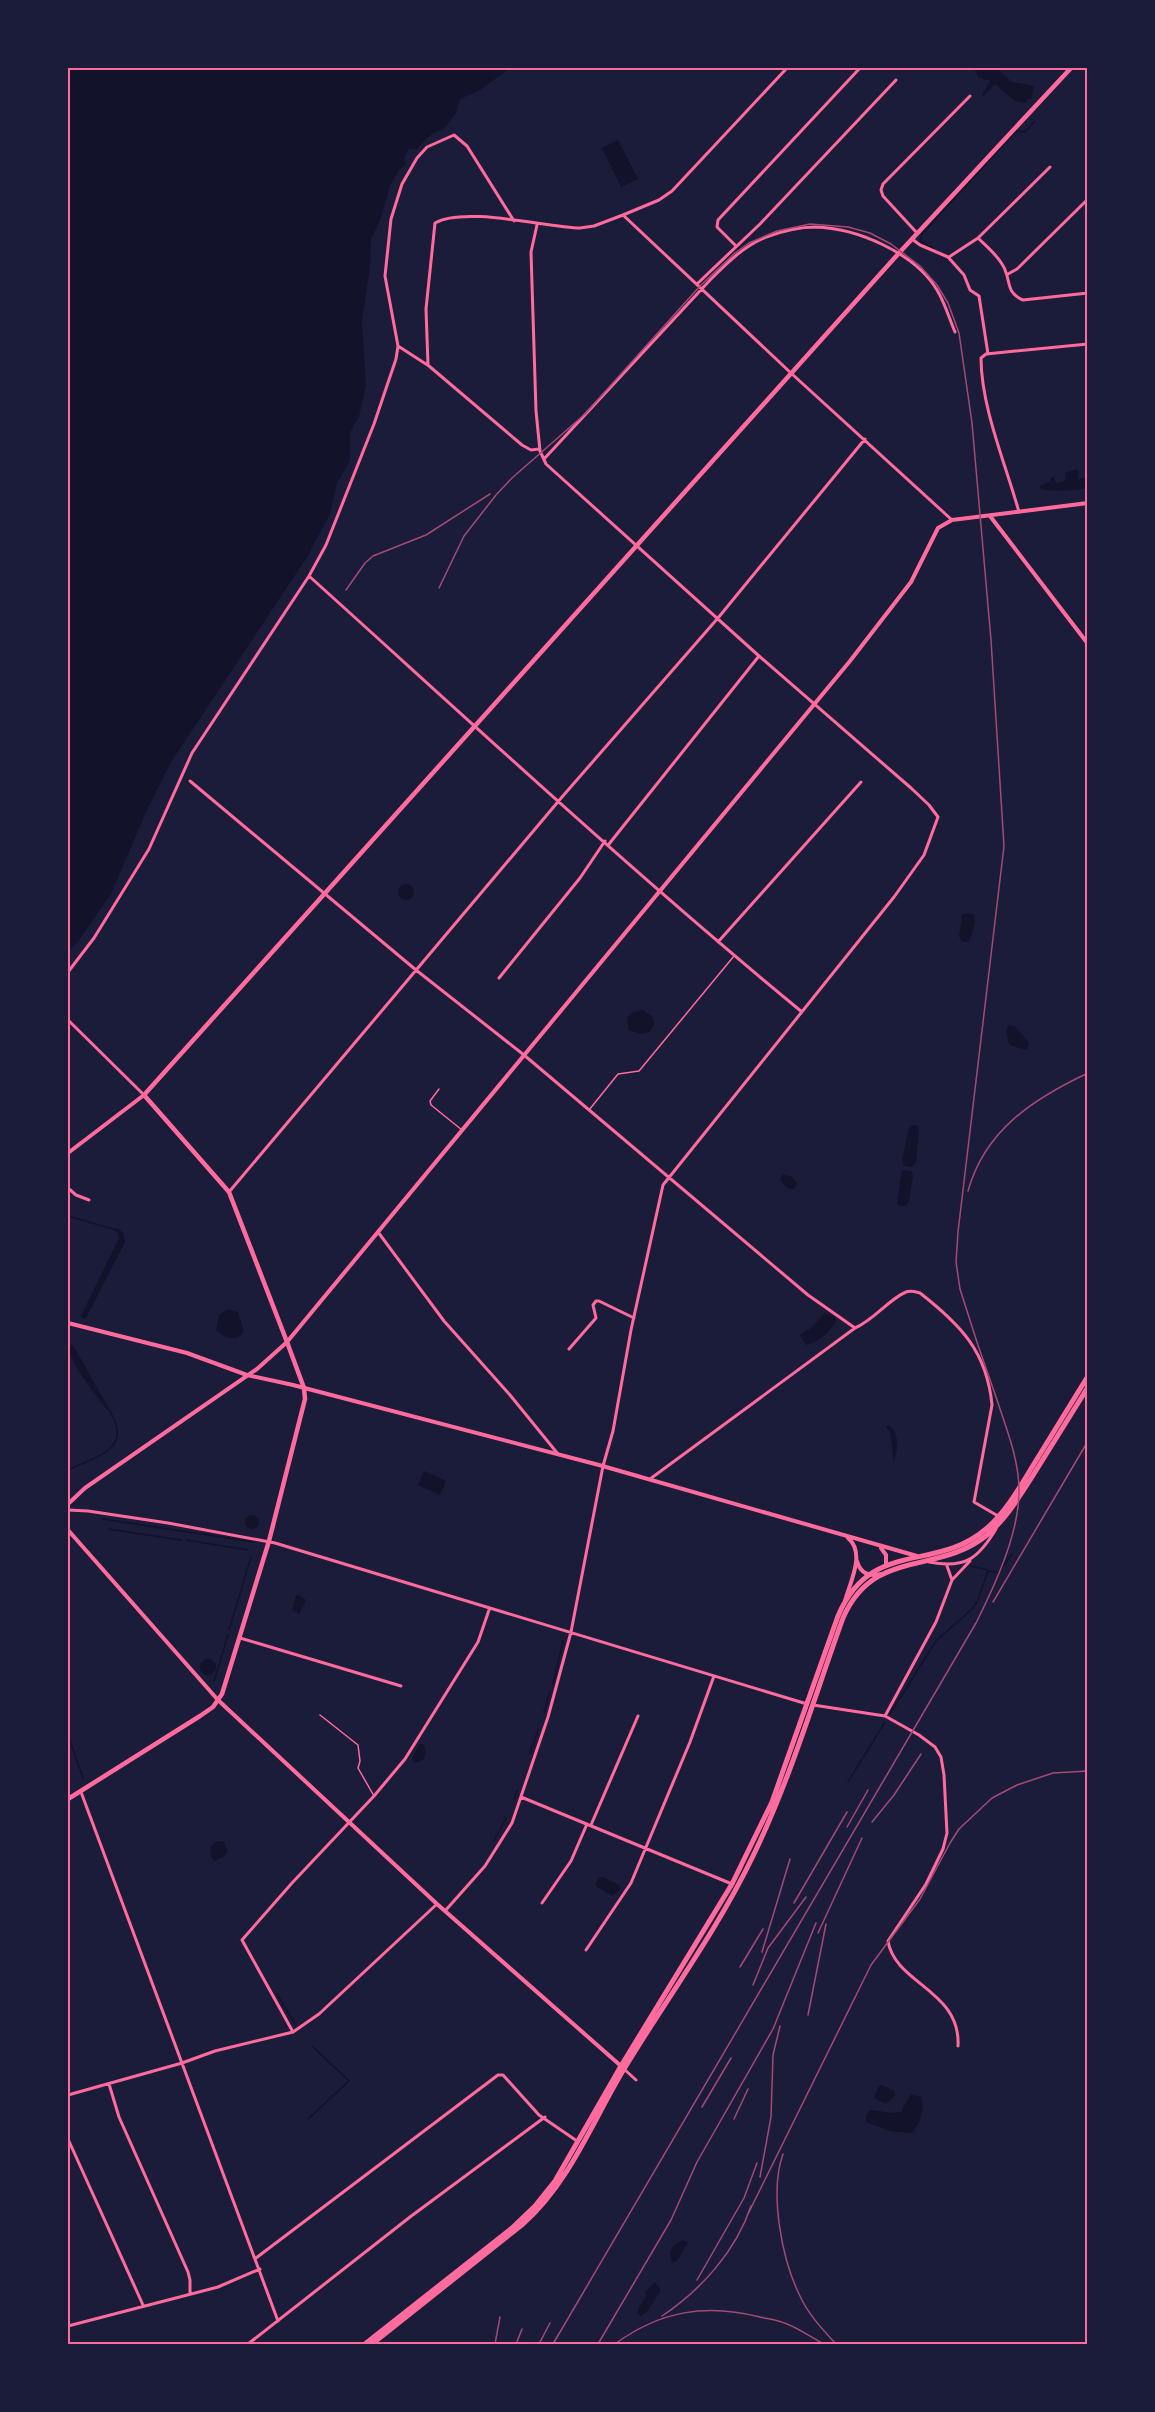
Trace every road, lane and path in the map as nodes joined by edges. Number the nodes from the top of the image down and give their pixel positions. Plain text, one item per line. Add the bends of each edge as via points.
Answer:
1 (787, 68) edge
2 (860, 68) edge
3 (1071, 68) edge
4 (896, 80) dead end
5 (970, 96) dead end
6 (1050, 167) dead end
7 (1088, 199) edge
8 (623, 215) junction
9 (514, 221) junction
10 (537, 225) junction
11 (917, 233) junction
12 (912, 238) junction
13 (978, 238) junction
14 (735, 246) junction
15 (899, 253) junction
16 (948, 257) junction
17 (1008, 274) junction
18 (697, 284) junction
19 (702, 288) junction
20 (1088, 293) edge
21 (955, 332) dead end
22 (1088, 344) edge
23 (398, 346) junction
24 (988, 354) junction
25 (428, 365) junction
26 (792, 374) junction
27 (865, 440) junction
28 (540, 451) junction
29 (543, 460) junction
30 (1088, 503) edge
31 (1020, 513) junction
32 (990, 516) junction
33 (952, 520) junction
34 (637, 546) junction
35 (309, 576) junction
36 (718, 618) junction
37 (1088, 644) edge
38 (759, 656) junction
39 (814, 704) junction
40 (476, 726) junction
41 (190, 781) dead end
42 (861, 782) dead end
43 (558, 801) junction
44 (605, 841) junction
45 (609, 844) junction
46 (659, 890) junction
47 (325, 892) junction
48 (718, 942) junction
49 (734, 956) junction
50 (417, 970) junction
51 (68, 972) edge
52 (500, 978) dead end
53 (802, 1012) junction
54 (68, 1020) edge
55 (524, 1055) junction
56 (439, 1089) dead end
57 (144, 1095) junction
58 (589, 1111) junction
59 (462, 1131) junction
60 (68, 1153) edge
61 (668, 1178) junction
62 (68, 1188) edge
63 (229, 1191) junction
64 (89, 1200) dead end
65 (378, 1232) junction
66 (634, 1318) junction
67 (68, 1323) edge
68 (855, 1328) junction
69 (287, 1342) junction
70 (569, 1349) dead end
71 (247, 1375) junction
72 (1088, 1376) edge
73 (1088, 1387) edge
74 (304, 1388) junction
75 (558, 1454) junction
76 (603, 1466) junction
77 (648, 1480) junction
78 (68, 1504) edge
79 (68, 1510) edge
80 (1000, 1518) junction
81 (68, 1530) edge
82 (847, 1537) junction
83 (269, 1541) junction
84 (870, 1543) junction
85 (879, 1546) junction
86 (919, 1556) junction
87 (856, 1558) junction
88 (970, 1561) junction
89 (925, 1562) junction
90 (886, 1565) junction
91 (947, 1566) junction
92 (882, 1574) junction
93 (870, 1575) junction
94 (952, 1580) junction
95 (844, 1603) junction
96 (490, 1609) junction
97 (571, 1632) junction
98 (240, 1638) junction
99 (714, 1676) junction
100 (401, 1686) dead end
101 (218, 1700) junction
102 (810, 1704) junction
103 (320, 1715) dead end
104 (638, 1716) dead end
105 (885, 1716) junction
106 (81, 1792) junction
107 (374, 1796) junction
108 (521, 1797) junction
109 (68, 1799) edge
110 (349, 1823) junction
111 (589, 1825) junction
112 (646, 1850) junction
113 (732, 1884) junction
114 (437, 1904) junction
115 (542, 1904) dead end
116 (445, 1911) junction
117 (586, 1950) dead end
118 (293, 2032) junction
119 (958, 2046) dead end
120 (182, 2063) junction
121 (622, 2067) junction
122 (636, 2080) dead end
123 (109, 2084) junction
124 (68, 2095) edge
125 (544, 2117) junction
126 (68, 2139) edge
127 (579, 2142) junction
128 (256, 2258) junction
129 (260, 2269) junction
130 (190, 2293) junction
131 (143, 2305) junction
132 (278, 2321) junction
133 (68, 2326) edge
134 (248, 2344) edge
135 (365, 2344) edge
136 (372, 2344) edge

1 - 8 street via 672,191
2 - 14 street via 718,220 717,227
3 - 11 main road
4 - 14 street
5 - 11 street via 883,184 883,196
6 - 13 street
7 - 17 street
8 - 10 street via 580,228
8 - 18 street
9 - 10 street
9 - 23 street via 467,146 454,135 427,147 402,184 391,219 385,276
9 - 25 street via 468,217 443,219 434,225 426,309
10 - 28 street via 531,252
11 - 12 main road
12 - 15 main road
12 - 16 street
13 - 16 street
13 - 17 street via 1002,262
14 - 18 street
15 - 19 street via 834,229 789,231 751,244
15 - 21 street via 937,290
15 - 26 main road
16 - 24 street via 964,275 970,290 979,296
17 - 20 street via 1010,290 1023,300
18 - 19 street
19 - 26 street
19 - 29 street
22 - 24 street
23 - 25 street
23 - 35 street via 374,424 326,545
24 - 31 street via 980,360 988,404
25 - 28 street via 522,445
26 - 27 street
26 - 34 main road
27 - 33 street
27 - 36 street
28 - 29 street
29 - 34 street
30 - 31 street
31 - 32 street
32 - 33 street
32 - 37 street
33 - 39 street via 938,528 908,587
34 - 36 street
34 - 40 main road
35 - 40 street
35 - 51 street via 192,753 149,849 94,938
36 - 38 street
36 - 43 street
38 - 39 street
38 - 45 street
39 - 46 street
39 - 53 street via 911,788 938,817 920,861
40 - 43 street
40 - 47 main road
41 - 47 street
42 - 48 street
43 - 44 street
43 - 50 street
44 - 45 street
44 - 52 street
45 - 46 street
46 - 48 street
46 - 55 street
47 - 50 street
47 - 57 main road
48 - 49 street
49 - 53 street
49 - 58 lane via 639,1071 618,1074
50 - 55 street
50 - 63 street
53 - 61 street
54 - 57 street
55 - 58 street
55 - 59 street
56 - 59 lane via 431,1105
57 - 60 street
57 - 63 main road
58 - 61 street
59 - 65 street
61 - 66 street via 663,1185
61 - 68 street via 808,1295
62 - 64 street
63 - 69 main road
65 - 69 street
65 - 75 street via 444,1321
66 - 70 street via 596,1301 596,1318
66 - 76 street
67 - 71 street via 187,1353
68 - 77 street
68 - 80 street via 905,1293 921,1293 948,1314 973,1345 993,1405 974,1502
69 - 71 street
69 - 74 main road
71 - 74 street
71 - 78 street
72 - 80 highway
73 - 80 highway via 1014,1505
74 - 75 street
74 - 83 main road via 305,1399
75 - 76 street
76 - 77 street
76 - 97 street
77 - 82 street
79 - 83 street via 88,1510
80 - 86 highway via 964,1544
80 - 88 street via 988,1542
80 - 89 highway via 987,1535 962,1551
81 - 101 street
82 - 84 street
82 - 87 street via 854,1544
83 - 96 street
83 - 98 main road
84 - 85 street
84 - 87 street via 862,1545
85 - 86 street
85 - 90 street via 886,1555
86 - 90 highway
87 - 93 street via 861,1571
87 - 95 street
88 - 91 street
88 - 94 street
89 - 91 street
89 - 92 highway via 902,1565
90 - 92 street
90 - 93 highway
91 - 94 street
92 - 93 street
92 - 102 highway via 862,1589 847,1610
93 - 95 highway
94 - 105 street via 936,1622
95 - 102 highway
96 - 97 street
96 - 107 street via 478,1642 405,1759
97 - 99 street
97 - 108 street
98 - 100 street
98 - 101 main road
99 - 102 street
99 - 112 street
101 - 106 main road via 200,1716
101 - 110 street
102 - 105 street
102 - 113 highway via 772,1802
102 - 121 highway via 777,1803 742,1878
103 - 107 lane via 358,1745 358,1768
104 - 111 street
105 - 119 street via 935,1747 944,1775 947,1833 926,1884 888,1941 903,1967 950,2013 958,2033
106 - 109 main road
106 - 120 street
107 - 110 street
108 - 111 street
108 - 116 street via 512,1823 485,1866
110 - 114 street
110 - 118 street via 242,1940
111 - 112 street
111 - 115 street
112 - 113 street
112 - 117 street via 627,1890
113 - 121 highway
114 - 116 street
114 - 118 street via 319,2014
116 - 121 street
118 - 120 street
120 - 123 street
120 - 128 street
121 - 122 street
121 - 127 highway
121 - 136 highway via 567,2172 538,2210
123 - 124 street
123 - 130 street via 188,2272
125 - 127 street
125 - 128 street via 503,2075 498,2075
125 - 132 street
126 - 131 street
127 - 135 highway via 555,2181 528,2213
128 - 129 street
129 - 130 street via 218,2287
129 - 132 street
130 - 131 street
131 - 133 street
132 - 134 street

